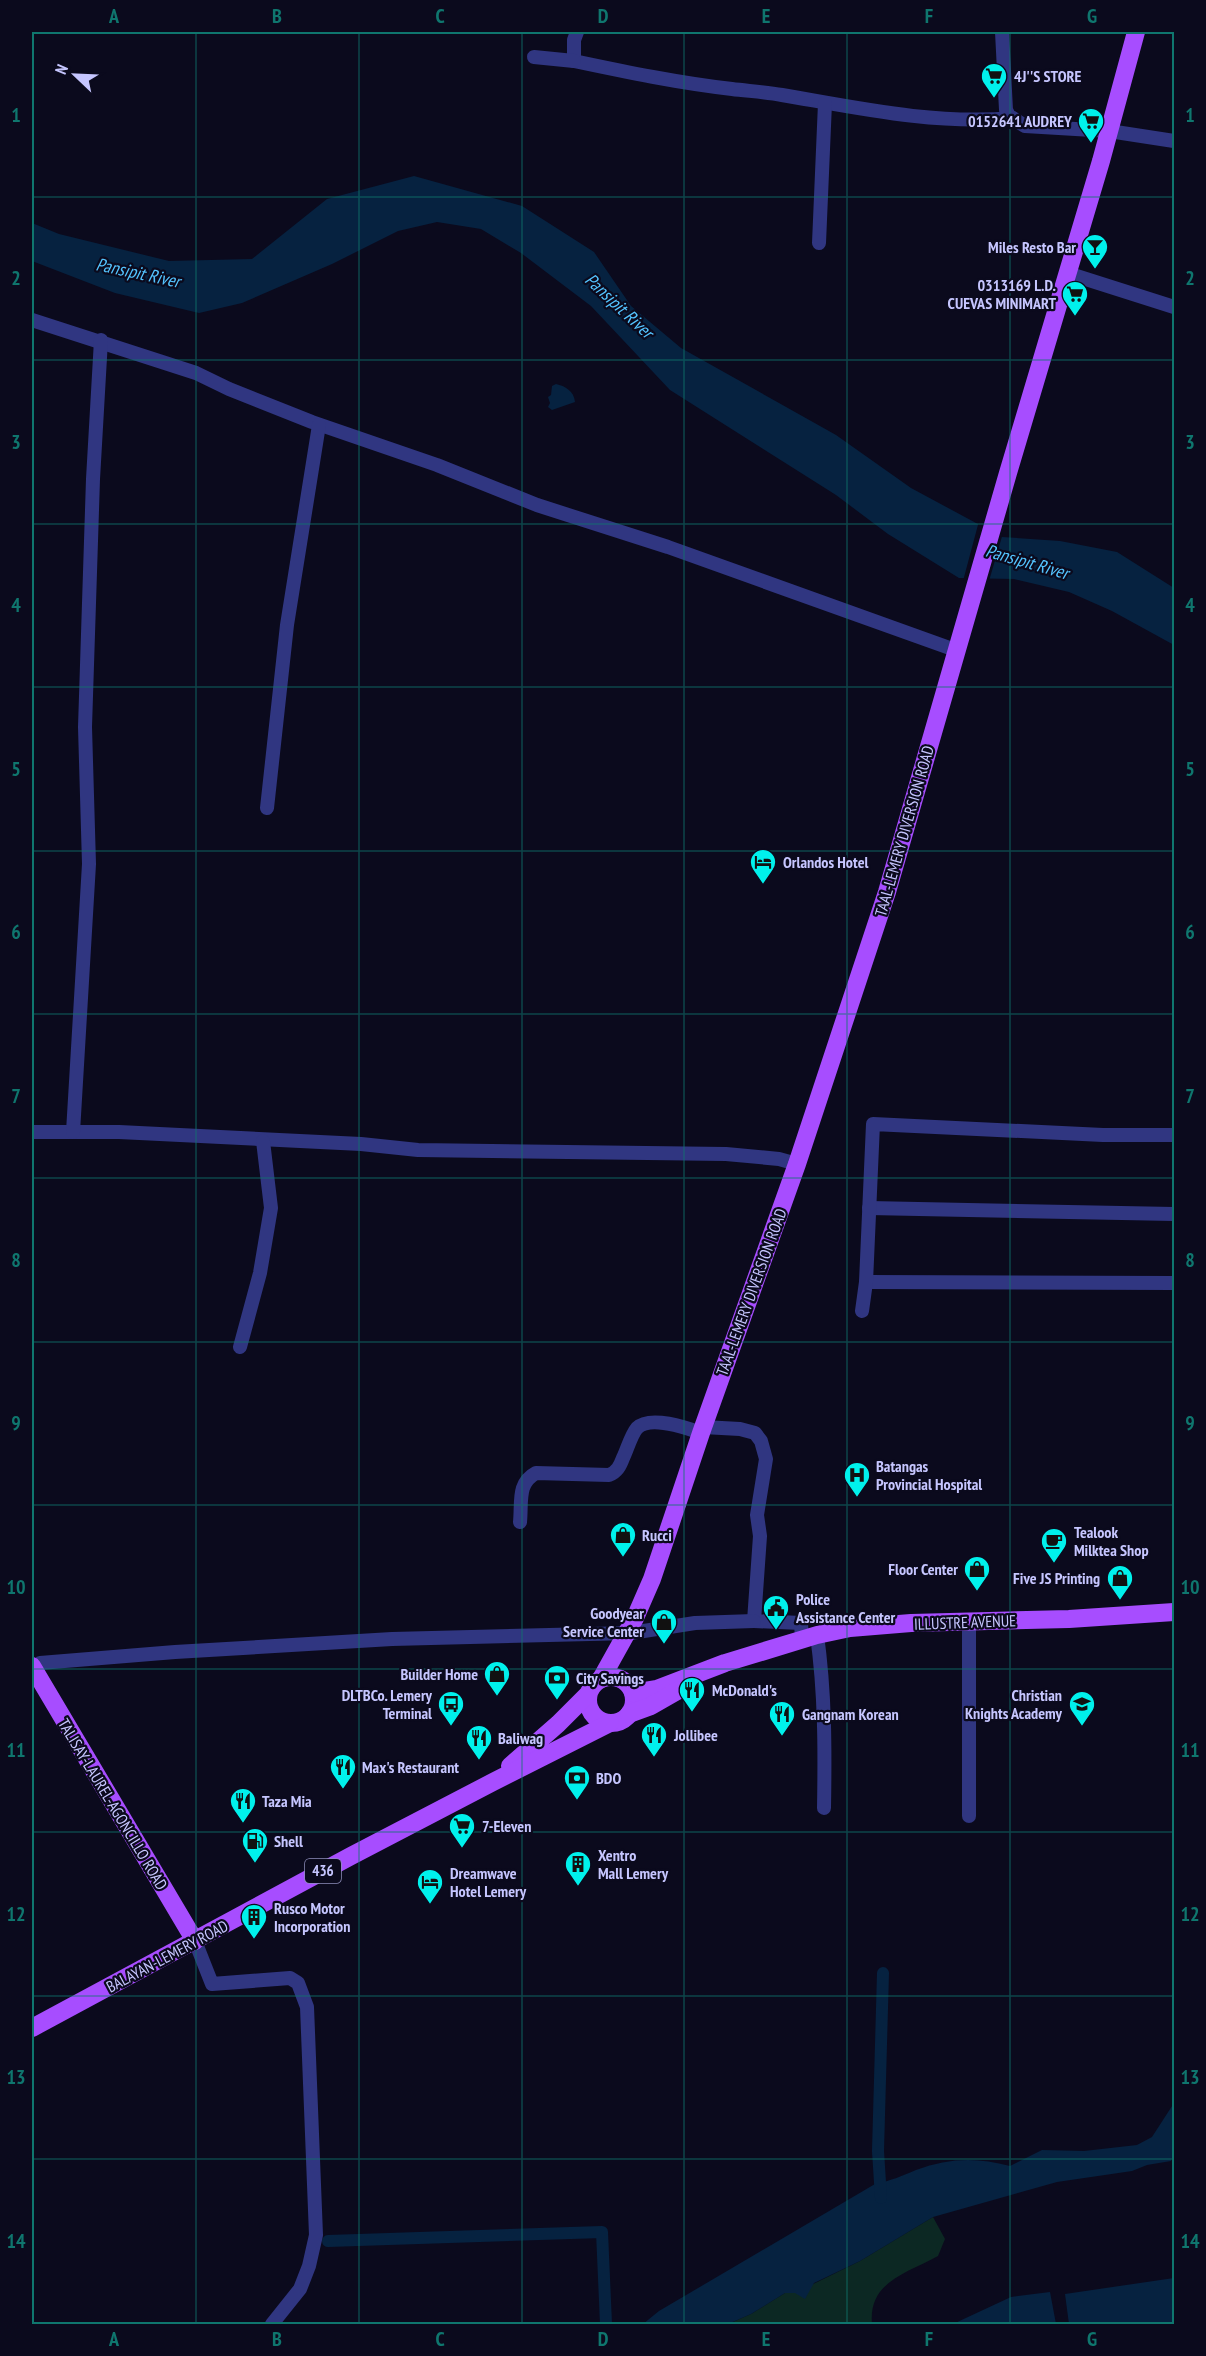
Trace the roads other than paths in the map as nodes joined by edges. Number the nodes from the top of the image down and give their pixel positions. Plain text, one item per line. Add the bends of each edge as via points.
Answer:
1 (577, 32) edge
2 (1002, 32) edge
3 (1136, 32) edge
4 (534, 57) dead end
5 (574, 61) junction
6 (825, 103) junction
7 (1013, 118) junction
8 (1109, 130) junction
9 (1174, 141) edge
10 (819, 243) dead end
11 (1067, 273) junction
12 (1174, 307) edge
13 (32, 320) edge
14 (101, 340) junction
15 (319, 425) junction
16 (958, 651) junction
17 (267, 808) dead end
18 (32, 1132) edge
19 (73, 1132) junction
20 (1174, 1135) edge
21 (262, 1141) junction
22 (797, 1164) junction
23 (868, 1208) junction
24 (1174, 1214) edge
25 (866, 1282) junction
26 (1174, 1283) edge
27 (862, 1311) dead end
28 (240, 1347) dead end
29 (702, 1430) junction
30 (520, 1521) dead end
31 (1174, 1612) edge
32 (754, 1621) junction
33 (969, 1621) junction
34 (631, 1628) junction
35 (809, 1637) junction
36 (725, 1663) junction
37 (36, 1664) edge
38 (620, 1678) junction
39 (601, 1679) junction
40 (633, 1693) junction
41 (588, 1694) junction
42 (629, 1714) junction
43 (610, 1724) junction
44 (493, 1782) junction
45 (824, 1808) dead end
46 (969, 1816) dead end
47 (195, 1941) junction
48 (32, 2028) edge
49 (272, 2325) edge

1 - 5 street
2 - 7 street via 1006,110
3 - 8 main road, TAAL-LEMERY DIVERSION ROAD
4 - 5 street
5 - 6 street
6 - 7 street via 958,121
6 - 10 street
7 - 8 street via 1025,126
8 - 9 street
8 - 11 main road, TAAL-LEMERY DIVERSION ROAD
11 - 12 street
11 - 16 main road, TAAL-LEMERY DIVERSION ROAD
13 - 14 street
14 - 15 street via 196,373
14 - 19 street via 85,727 89,864
15 - 16 street
15 - 17 street via 287,625
16 - 22 main road, TAAL-LEMERY DIVERSION ROAD via 887,892
18 - 19 street
19 - 21 street
20 - 23 street via 873,1124
21 - 22 street via 418,1150 726,1154
21 - 28 street via 271,1208 260,1273
22 - 29 main road, TAAL-LEMERY DIVERSION ROAD
23 - 24 street
23 - 25 street
25 - 26 street
25 - 27 street
29 - 30 street via 653,1423 637,1428 619,1468 609,1475 536,1473 523,1483
29 - 32 street via 754,1433 761,1441 766,1459 757,1515 760,1536
29 - 34 main road, TAAL-LEMERY DIVERSION ROAD via 660,1557
31 - 33 main road, ILLUSTRE AVENUE / 436
32 - 34 street
32 - 35 street via 801,1623
33 - 35 main road, ILLUSTRE AVENUE / 436 via 877,1626
33 - 46 street
34 - 37 street via 175,1652
34 - 38 main road, TAAL-LEMERY DIVERSION ROAD
34 - 39 main road, TAAL-LEMERY DIVERSION ROAD
35 - 36 main road, ILLUSTRE AVENUE / 436
35 - 45 street via 824,1680
36 - 40 main road, ILLUSTRE AVENUE / 436 via 657,1689
36 - 42 main road, ILLUSTRE AVENUE / 436 via 651,1706
37 - 47 main road, TALISAY-LAUREL-AGONCILLO ROAD
38 - 39 main road
38 - 40 main road
39 - 41 main road, 436
40 - 42 main road via 634,1704
41 - 43 main road via 592,1714
41 - 44 main road, BALAYAN-LEMERY ROAD / 436
42 - 43 main road, 436
43 - 44 main road, BALAYAN-LEMERY ROAD / 436
44 - 47 main road, BALAYAN-LEMERY ROAD / 436
47 - 48 main road, BALAYAN-LEMERY ROAD / 436
47 - 49 street via 212,1984 290,1978 298,1983 307,2007 316,2235 300,2289

